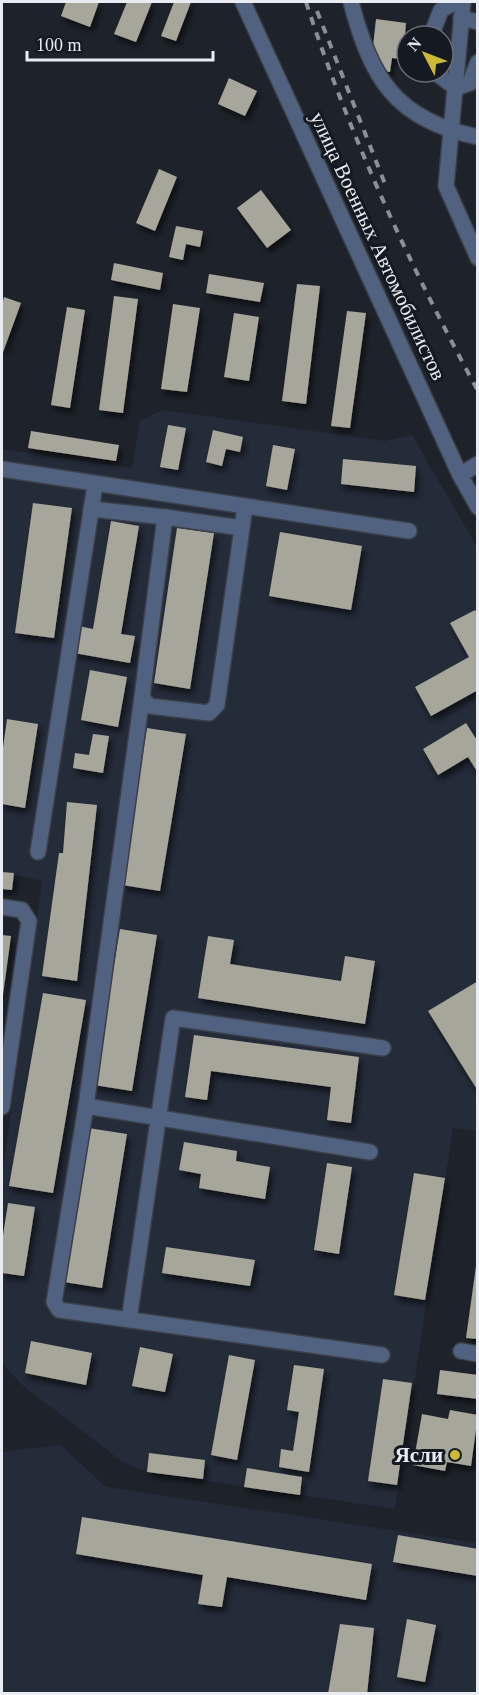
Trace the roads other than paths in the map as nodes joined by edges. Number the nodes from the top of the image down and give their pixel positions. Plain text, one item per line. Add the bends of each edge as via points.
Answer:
1 (243, 2) edge
2 (351, 2) edge
3 (456, 2) edge
4 (464, 2) edge
5 (462, 18) junction
6 (477, 22) edge
7 (435, 24) edge
8 (477, 62) edge
9 (451, 84) edge
10 (456, 88) junction
11 (450, 131) junction
12 (477, 137) edge
13 (477, 258) edge
14 (477, 464) edge
15 (2, 469) edge
16 (460, 475) junction
17 (95, 485) junction
18 (245, 507) junction
19 (477, 507) edge
20 (91, 509) junction
21 (165, 517) junction
22 (242, 528) junction
23 (409, 531) dead end
24 (142, 698) junction
25 (38, 852) dead end
26 (2, 907) edge
27 (383, 1048) dead end
28 (86, 1106) junction
29 (2, 1107) edge
30 (158, 1118) junction
31 (370, 1152) dead end
32 (129, 1320) junction
33 (461, 1351) dead end
34 (477, 1354) edge
35 (382, 1355) dead end

1 - 16 street, улица Военных Автомобилистов
2 - 11 street via 363,46 379,76 402,105
3 - 7 street via 441,10
4 - 5 street
5 - 6 street
5 - 10 street
8 - 10 street via 470,83
9 - 10 street
10 - 11 street
11 - 12 street
11 - 13 street via 446,186
14 - 16 street
15 - 17 street
16 - 19 street, улица Военных Автомобилистов
17 - 18 street
17 - 20 street
18 - 22 street
18 - 23 street
20 - 21 street
20 - 25 street
21 - 22 street
21 - 24 street
22 - 24 street via 217,705 208,713 149,706
24 - 28 street
26 - 29 street via 22,910 29,921
27 - 30 street via 173,1018
28 - 30 street
28 - 32 street via 54,1302 59,1310
30 - 31 street
30 - 32 street
32 - 35 street
33 - 34 street

